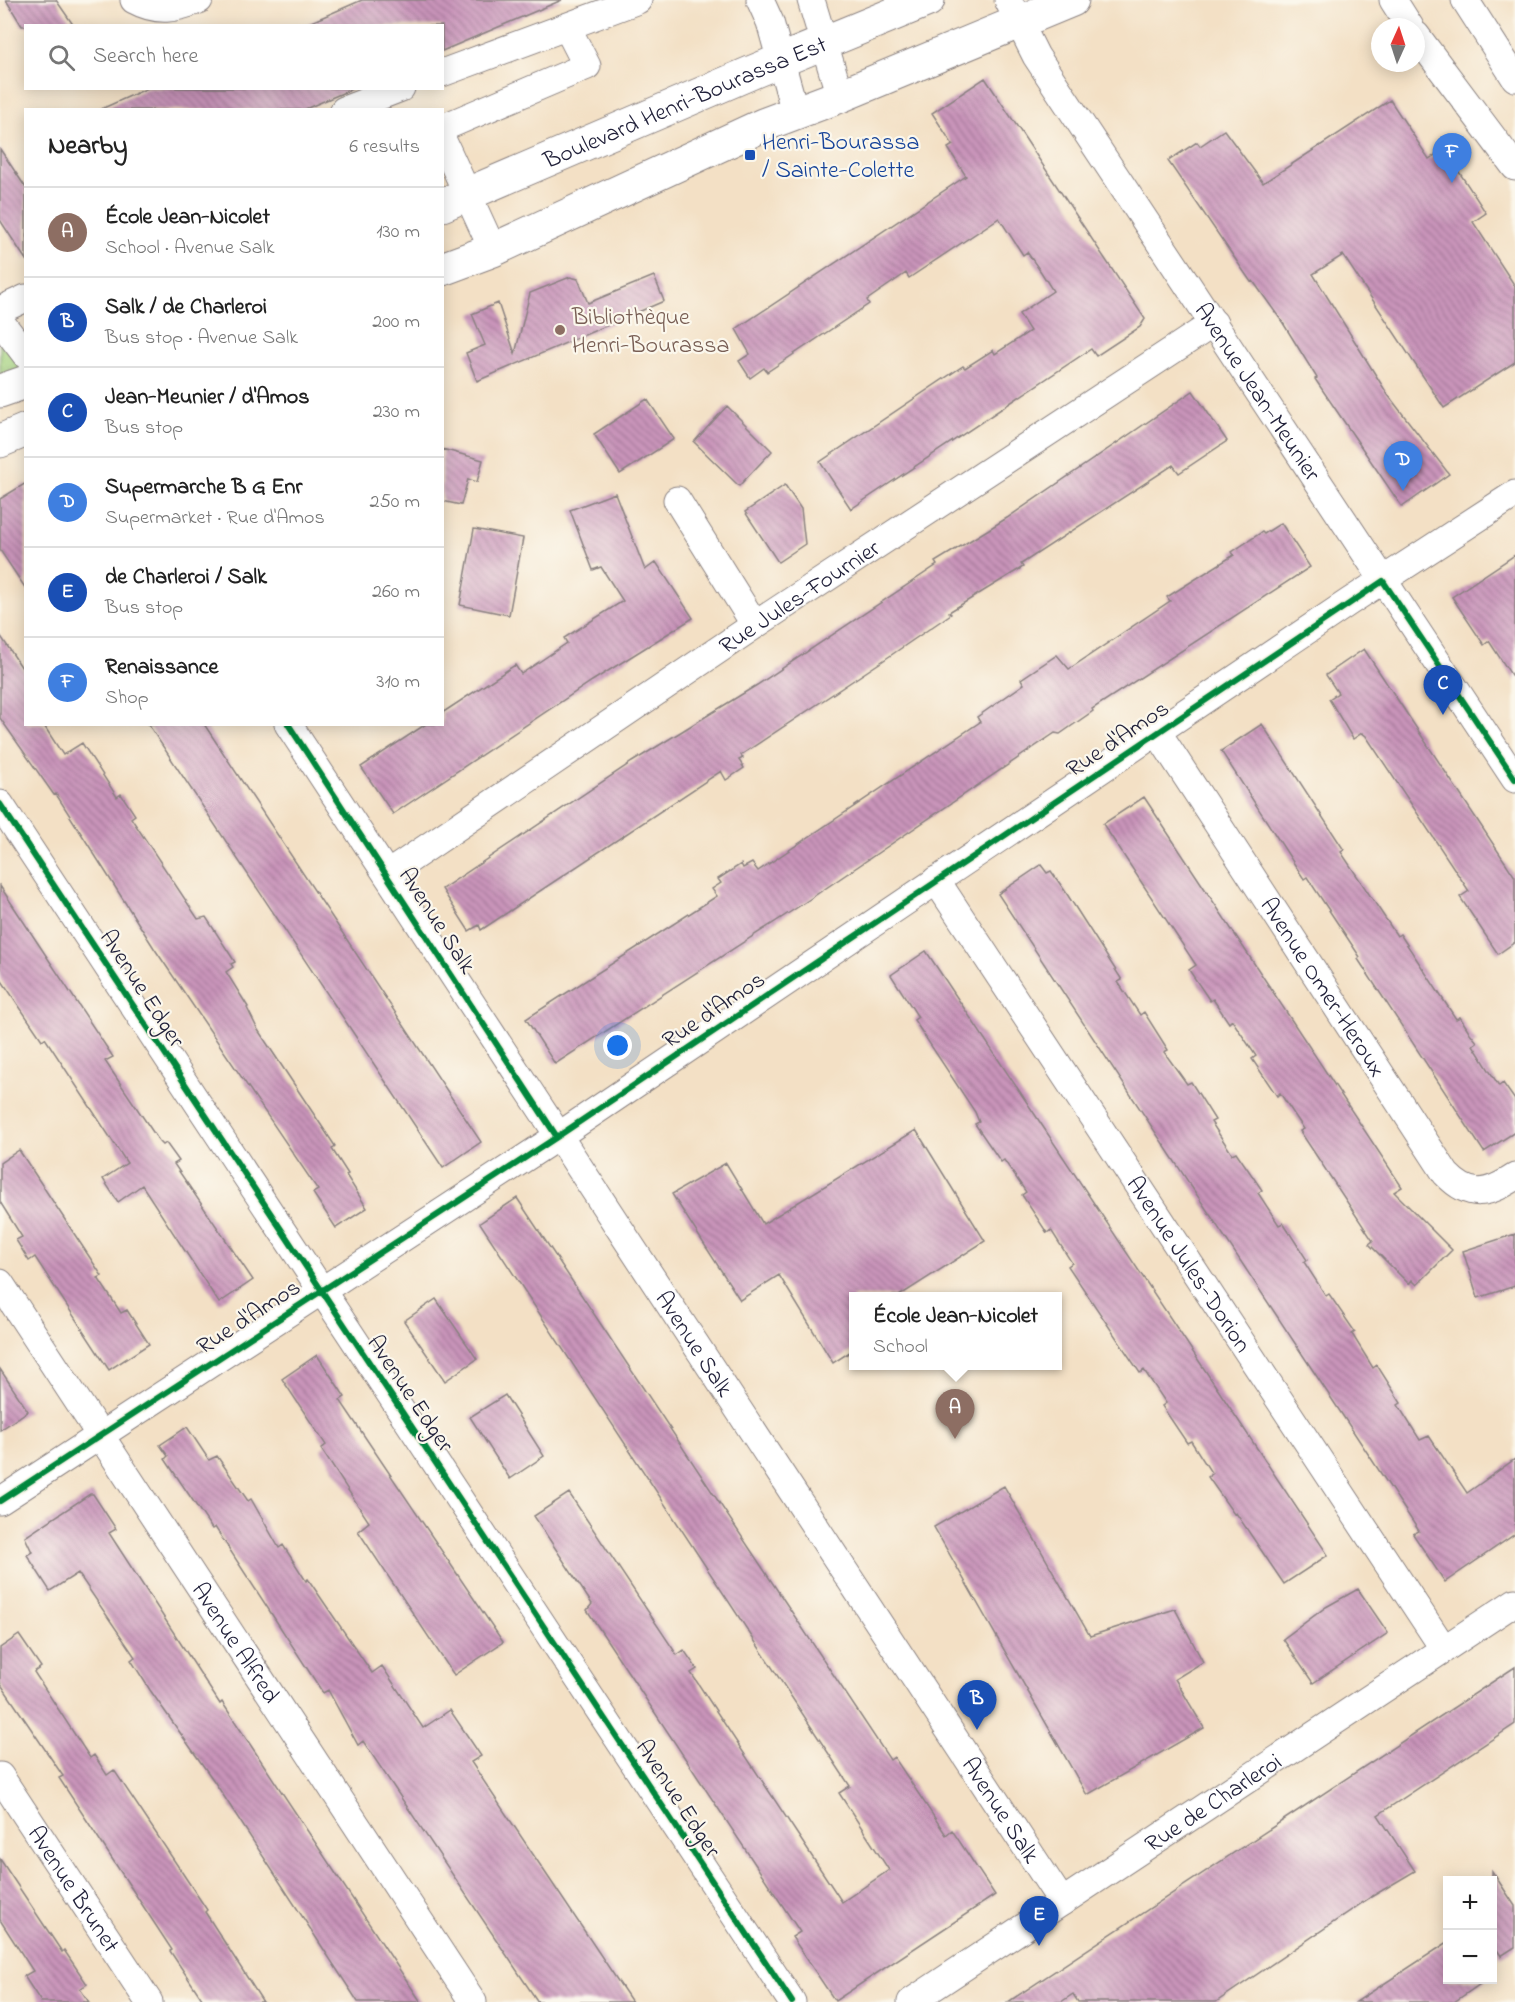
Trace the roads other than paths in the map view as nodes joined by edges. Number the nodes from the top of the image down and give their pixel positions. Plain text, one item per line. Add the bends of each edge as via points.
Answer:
1 (134, 0) edge
2 (199, 0) edge
3 (638, 0) edge
4 (760, 0) edge
5 (811, 0) edge
6 (928, 0) edge
7 (1072, 0) edge
8 (1393, 0) edge
9 (1465, 0) edge
10 (1014, 11) edge
11 (1404, 18) edge
12 (567, 27) junction
13 (825, 42) junction
14 (1425, 47) edge
15 (781, 60) junction
16 (444, 72) edge
17 (1515, 78) edge
18 (396, 90) edge
19 (840, 96) junction
20 (349, 108) edge
21 (795, 112) junction
22 (444, 127) edge
23 (444, 148) edge
24 (1515, 167) edge
25 (455, 200) edge
26 (493, 250) junction
27 (444, 268) edge
28 (24, 299) edge
29 (0, 310) edge
30 (0, 321) edge
31 (1214, 323) junction
32 (24, 352) edge
33 (24, 383) edge
34 (0, 391) edge
35 (24, 431) edge
36 (0, 441) edge
37 (1515, 494) edge
38 (677, 501) dead end
39 (1383, 581) junction
40 (755, 625) junction
41 (289, 726) edge
42 (1158, 733) junction
43 (1515, 779) edge
44 (0, 804) edge
45 (387, 874) junction
46 (936, 880) junction
47 (557, 1137) junction
48 (1515, 1177) edge
49 (0, 1283) edge
50 (321, 1290) junction
51 (100, 1435) junction
52 (0, 1501) edge
53 (1515, 1602) edge
54 (1444, 1649) junction
55 (0, 1776) edge
56 (1062, 1902) junction
57 (150, 2002) edge
58 (473, 2002) edge
59 (792, 2002) edge
60 (911, 2002) edge

1 - 2 street via 156,9 174,10
3 - 12 street
4 - 15 street
5 - 13 street
6 - 13 main road, Boulevard Henri-Bourassa Est
7 - 10 main road
8 - 11 street
9 - 17 street
10 - 19 main road
10 - 31 street, Avenue Jean-Meunier via 1036,56
12 - 16 street
12 - 22 street via 587,66
13 - 15 main road, Boulevard Henri-Bourassa Est
13 - 19 street
14 - 24 street
15 - 21 street
15 - 25 main road, Boulevard Henri-Bourassa Est
18 - 20 street
19 - 21 main road
21 - 26 main road
23 - 25 street
25 - 26 street
26 - 27 main road
28 - 29 street
30 - 32 street
31 - 39 street, Avenue Jean-Meunier
31 - 40 street, Rue Jules-Fournier
33 - 34 main road
35 - 36 main road
37 - 39 street, Rue d'Amos
38 - 40 street
39 - 42 street, Rue d'Amos
39 - 43 street, Avenue Jean-Meunier
40 - 45 street, Rue Jules-Fournier
41 - 45 street, Avenue Salk
42 - 46 street, Rue d'Amos
42 - 48 street, Avenue Omer-Heroux via 1446,1174 1457,1186 1471,1192 1487,1192
44 - 50 street, Avenue Edger
45 - 47 street, Avenue Salk
46 - 47 street, Rue d'Amos
46 - 54 street, Avenue Jules-Dorion
47 - 50 street, Rue d'Amos
47 - 56 street, Avenue Salk
49 - 51 street, Avenue Alfred
50 - 51 street, Rue d'Amos
50 - 59 street, Avenue Edger
51 - 52 street, Rue d'Amos
51 - 58 street, Avenue Alfred
53 - 54 street, Rue de Charleroi
54 - 56 street, Rue de Charleroi
55 - 57 street, Avenue Brunet
56 - 60 street, Rue de Charleroi

